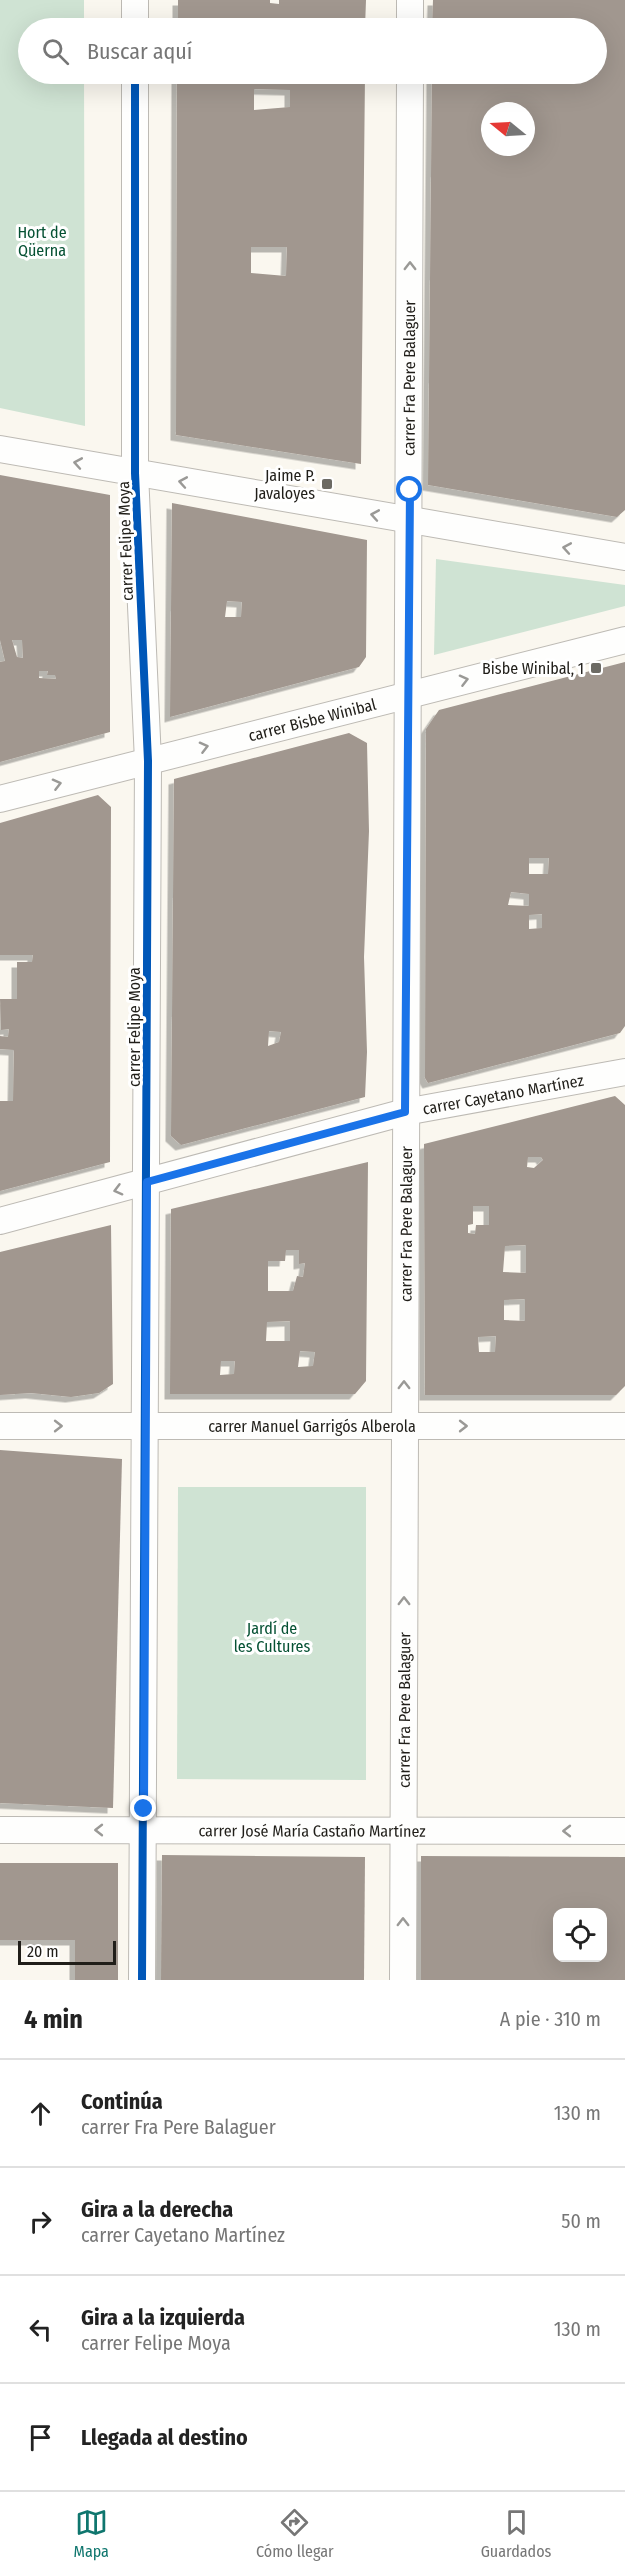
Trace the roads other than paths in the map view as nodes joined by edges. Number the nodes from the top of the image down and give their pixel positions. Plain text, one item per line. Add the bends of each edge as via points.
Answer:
1 (135, 0) edge
2 (410, 0) edge
3 (135, 18) edge
4 (410, 18) edge
5 (135, 84) edge
6 (410, 84) edge
7 (0, 449) edge
8 (135, 473) junction
9 (409, 521) junction
10 (625, 557) edge
11 (625, 640) edge
12 (408, 695) junction
13 (148, 761) junction
14 (0, 799) edge
15 (625, 1072) edge
16 (405, 1112) junction
17 (147, 1182) junction
18 (0, 1221) edge
19 (0, 1426) edge
20 (144, 1426) junction
21 (404, 1426) junction
22 (625, 1426) edge
23 (0, 1830) edge
24 (144, 1830) junction
25 (404, 1830) junction
26 (625, 1831) edge
27 (142, 1980) edge
28 (403, 1980) edge

1 - 3 street
2 - 4 street
5 - 8 street, carrer Felipe Moya
9 -> 6 street, carrer Fra Pere Balaguer
8 -> 7 street
9 -> 8 street
8 - 13 street, carrer Felipe Moya
10 -> 9 street
9 - 12 street, carrer Fra Pere Balaguer
12 -> 11 street, carrer Bisbe Winibal
13 -> 12 street, carrer Bisbe Winibal
12 - 16 street, carrer Fra Pere Balaguer
14 -> 13 street, carrer Bisbe Winibal
13 - 17 street, carrer Felipe Moya
15 - 16 street, carrer Cayetano Martínez
16 - 17 street, carrer Cayetano Martínez
21 -> 16 street, carrer Fra Pere Balaguer
17 -> 18 street, carrer Cayetano Martínez
17 - 20 street, carrer Felipe Moya
19 -> 20 street, carrer Manuel Garrigós Alberola
20 - 21 street, carrer Manuel Garrigós Alberola
20 - 24 street, carrer Felipe Moya
21 -> 22 street, carrer Manuel Garrigós Alberola
25 -> 21 street, carrer Fra Pere Balaguer
24 -> 23 street, carrer José María Castaño Martínez
24 - 25 street, carrer José María Castaño Martínez
24 - 27 street, carrer Felipe Moya
26 -> 25 street, carrer José María Castaño Martínez
28 -> 25 street, carrer Fra Pere Balaguer

